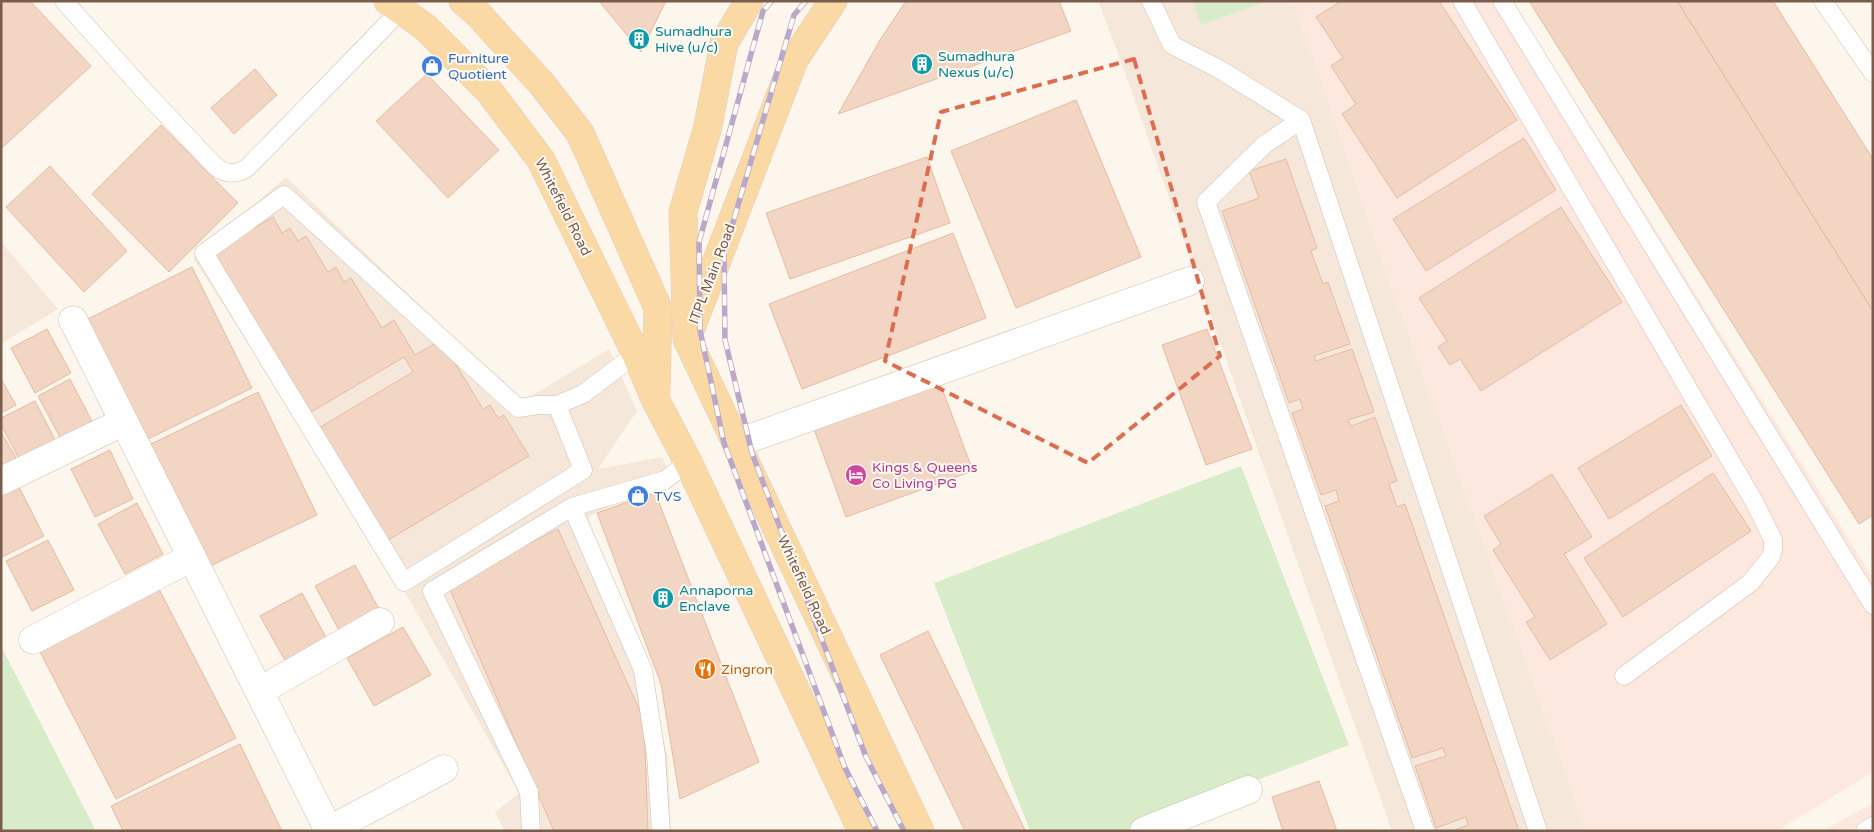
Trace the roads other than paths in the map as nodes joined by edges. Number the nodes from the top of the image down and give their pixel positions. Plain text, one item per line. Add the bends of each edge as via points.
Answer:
1 (64, 1) edge
2 (463, 1) edge
3 (750, 1) edge
4 (833, 1) edge
5 (1151, 1) edge
6 (1462, 1) edge
7 (1502, 1) edge
8 (1823, 1) edge
9 (394, 6) edge
10 (1873, 73) edge
11 (1301, 120) junction
12 (1190, 281) dead end
13 (73, 320) dead end
14 (687, 339) junction
15 (636, 354) junction
16 (655, 399) junction
17 (557, 405) junction
18 (123, 422) junction
19 (737, 443) junction
20 (688, 462) junction
21 (1, 481) edge
22 (572, 507) junction
23 (192, 557) junction
24 (1873, 605) edge
25 (380, 622) dead end
26 (33, 640) dead end
27 (1624, 676) dead end
28 (260, 691) junction
29 (444, 769) dead end
30 (1248, 790) dead end
31 (1873, 826) edge
32 (329, 830) edge
33 (531, 831) edge
34 (661, 831) edge
35 (862, 831) edge
36 (920, 831) edge
37 (1144, 831) edge
38 (1425, 831) edge
39 (1538, 831) edge
40 (1865, 831) edge

1 - 9 lane via 220,171 237,174 248,168
2 - 16 main road, Whitefield Road via 541,83 580,133 658,308
3 - 14 main road, ITPL Main Road via 724,43 708,126 683,212
4 - 14 main road, ITPL Main Road via 794,60
5 - 11 lane via 1172,45 1219,69
6 - 27 lane via 1750,495 1773,540 1771,557 1750,583
7 - 24 lane
8 - 10 lane
9 - 15 main road, Whitefield Road via 425,27 489,91 541,160
11 - 38 lane via 1264,145 1206,202
11 - 39 lane
12 - 19 street
13 - 18 street
14 - 19 main road, Whitefield Road
15 - 16 main road, Whitefield Road
15 - 17 lane via 584,394
16 - 20 main road, Whitefield Road
17 - 17 lane via 583,470 404,582 204,253 284,196 518,408
18 - 21 street
18 - 23 street
19 - 36 main road, Whitefield Road
20 - 22 lane via 666,480
20 - 35 main road, Whitefield Road
22 - 33 lane via 432,591 529,792
22 - 34 lane via 643,670 656,755
23 - 26 street
23 - 28 street
25 - 28 street
28 - 32 street
29 - 32 street
30 - 37 street
31 - 40 lane

